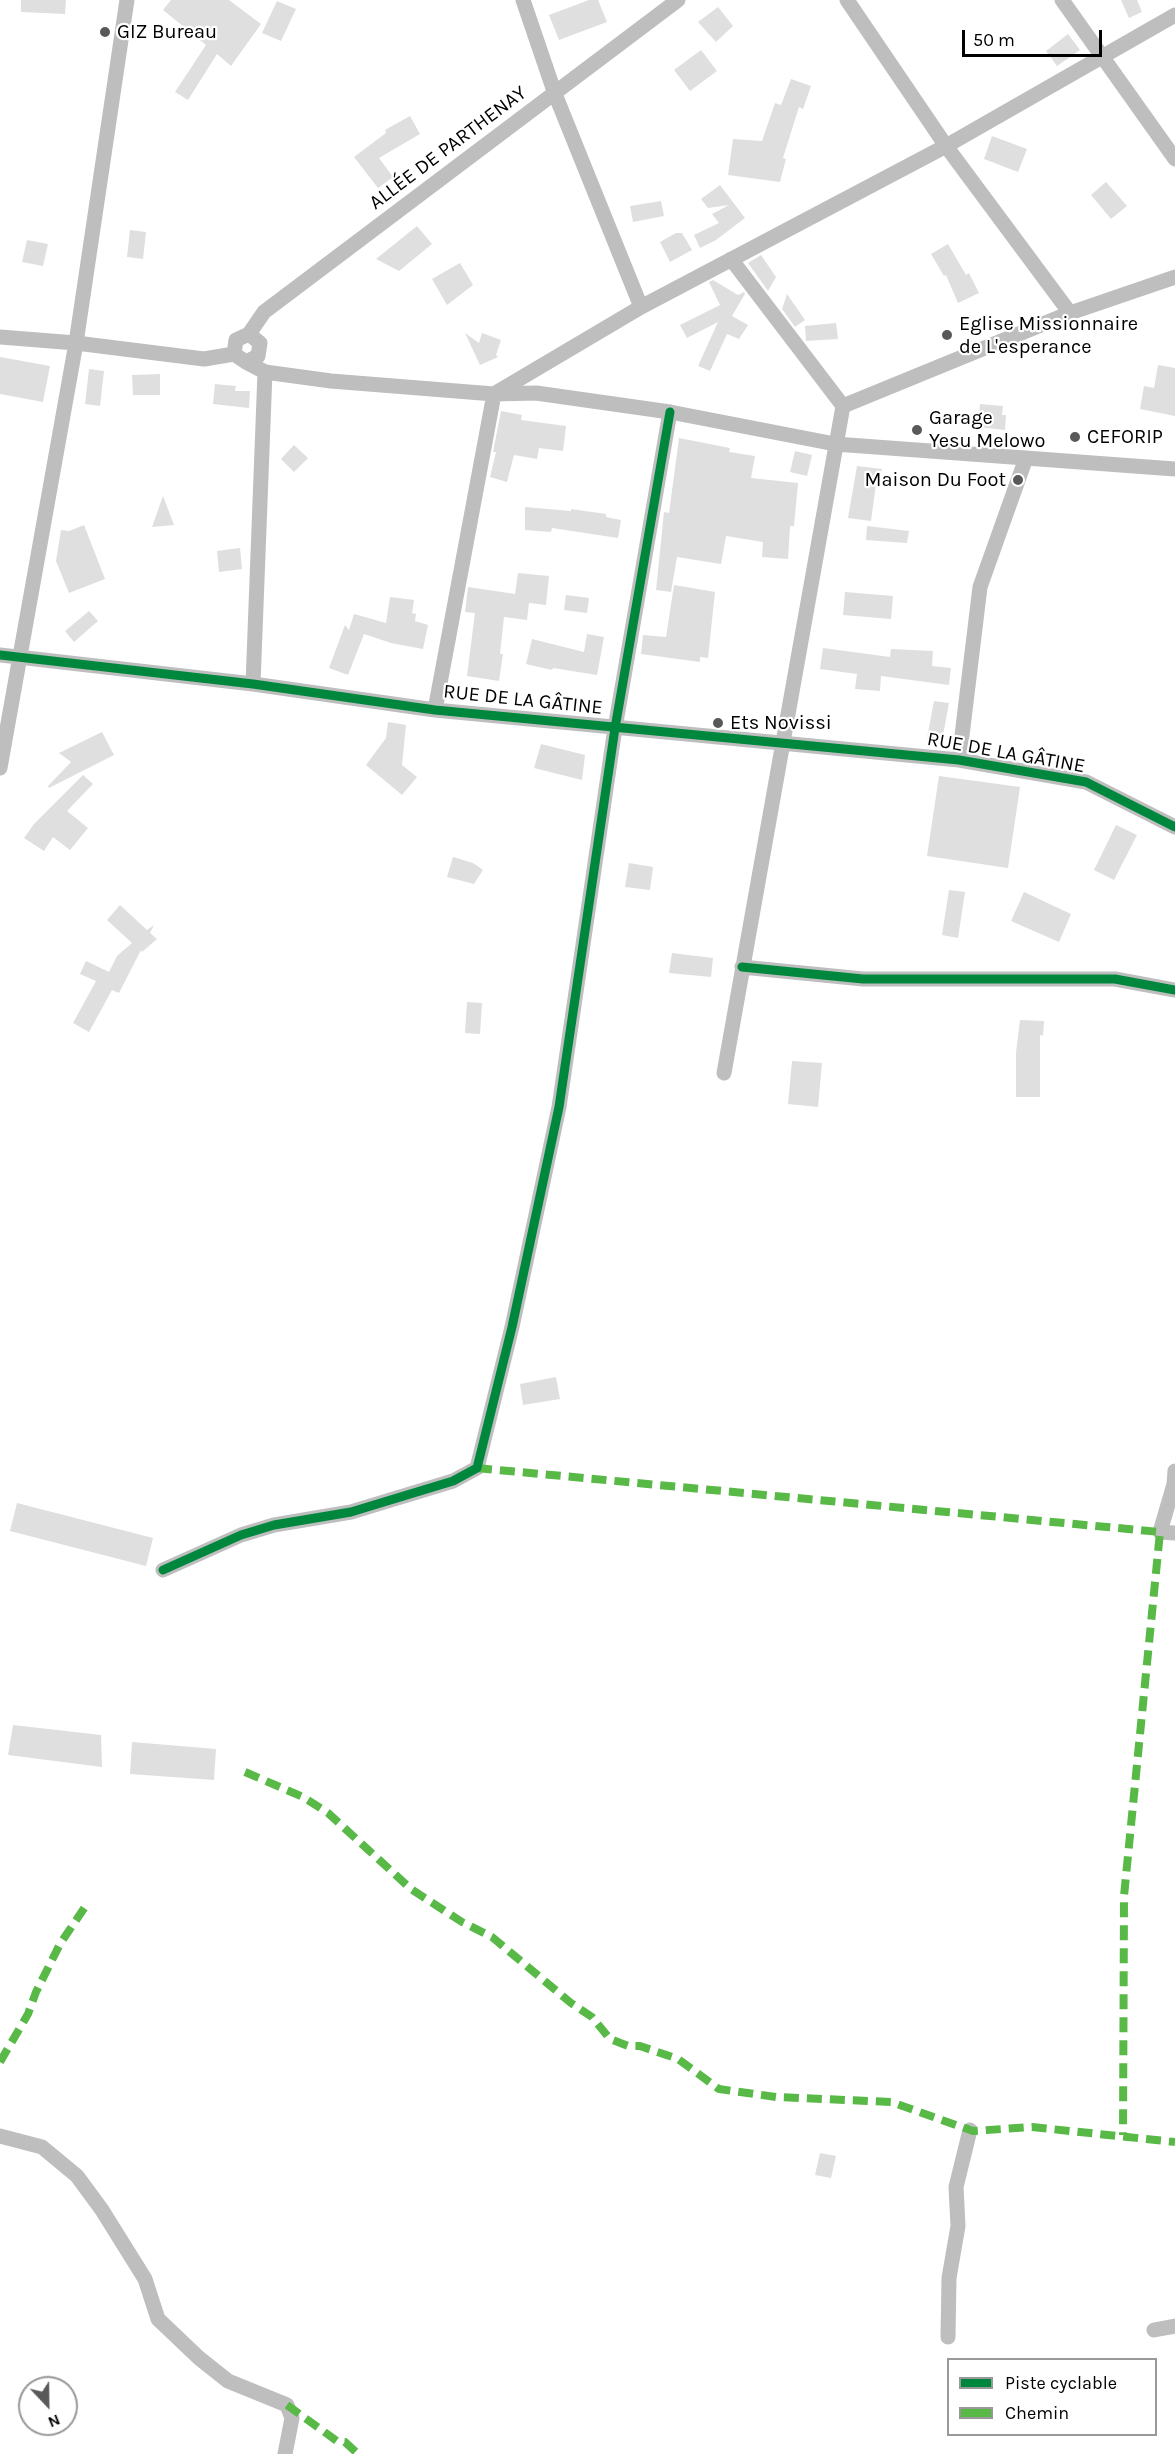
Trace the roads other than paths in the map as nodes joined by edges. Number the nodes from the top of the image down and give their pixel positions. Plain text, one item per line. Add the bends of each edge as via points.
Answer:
1 (127, 0) edge
2 (523, 0) edge
3 (678, 0) edge
4 (848, 0) edge
5 (1062, 0) edge
6 (1175, 15) edge
7 (1102, 58) junction
8 (555, 94) junction
9 (946, 146) junction
10 (1175, 159) edge
11 (731, 259) junction
12 (1175, 277) edge
13 (641, 307) junction
14 (1070, 313) junction
15 (249, 334) junction
16 (0, 338) edge
17 (76, 343) junction
18 (240, 358) junction
19 (265, 372) junction
20 (494, 394) junction
21 (843, 406) junction
22 (670, 412) junction
23 (835, 444) junction
24 (1026, 458) junction
25 (1175, 469) edge
26 (0, 655) edge
27 (20, 657) junction
28 (253, 684) junction
29 (435, 710) junction
30 (615, 728) junction
31 (782, 744) junction
32 (959, 760) junction
33 (0, 768) edge
34 (1175, 827) edge
35 (742, 967) junction
36 (1175, 990) edge
37 (724, 1073) dead end
38 (1175, 1471) edge
39 (1175, 1533) edge
40 (163, 1570) dead end
41 (970, 2130) dead end
42 (0, 2136) edge
43 (1175, 2326) edge
44 (1154, 2330) dead end
45 (948, 2337) dead end
46 (285, 2454) edge

1 - 17 street
2 - 8 street
3 - 8 street, ALLÉE DE PARTHENAY
4 - 9 street
5 - 7 street
6 - 7 street
7 - 9 street
7 - 10 street
8 - 13 street
8 - 15 street, ALLÉE DE PARTHENAY via 264,312
9 - 11 street
9 - 14 street
11 - 13 street
11 - 21 street
12 - 14 street
13 - 20 street
14 - 21 street
15 - 18 street, ALLÉE DE PARTHENAY via 236,340
15 - 18 street via 260,343 258,356
16 - 17 street
17 - 18 street via 204,359
17 - 27 street
18 - 19 street
19 - 20 street
19 - 28 street
20 - 22 street via 536,393
20 - 29 street
21 - 23 street
22 - 23 street
22 - 30 street
23 - 24 street
23 - 31 street
24 - 25 street
24 - 32 street via 980,587
26 - 27 street, RUE DE LA GÂTINE
27 - 28 street, RUE DE LA GÂTINE
27 - 33 street
28 - 29 street, RUE DE LA GÂTINE
29 - 30 street, RUE DE LA GÂTINE
30 - 31 street, RUE DE LA GÂTINE
30 - 40 street via 559,1107 477,1468 453,1481 351,1512 274,1525 241,1535
31 - 32 street, RUE DE LA GÂTINE
31 - 35 street
32 - 34 street, RUE DE LA GÂTINE via 1086,782
35 - 36 street via 863,979 1115,979
35 - 37 street
38 - 39 street via 1161,1532
41 - 45 street via 956,2187 958,2226 949,2278
42 - 46 street via 42,2147 77,2176 145,2279 158,2319 199,2358 228,2381 287,2405 292,2418
43 - 44 street

